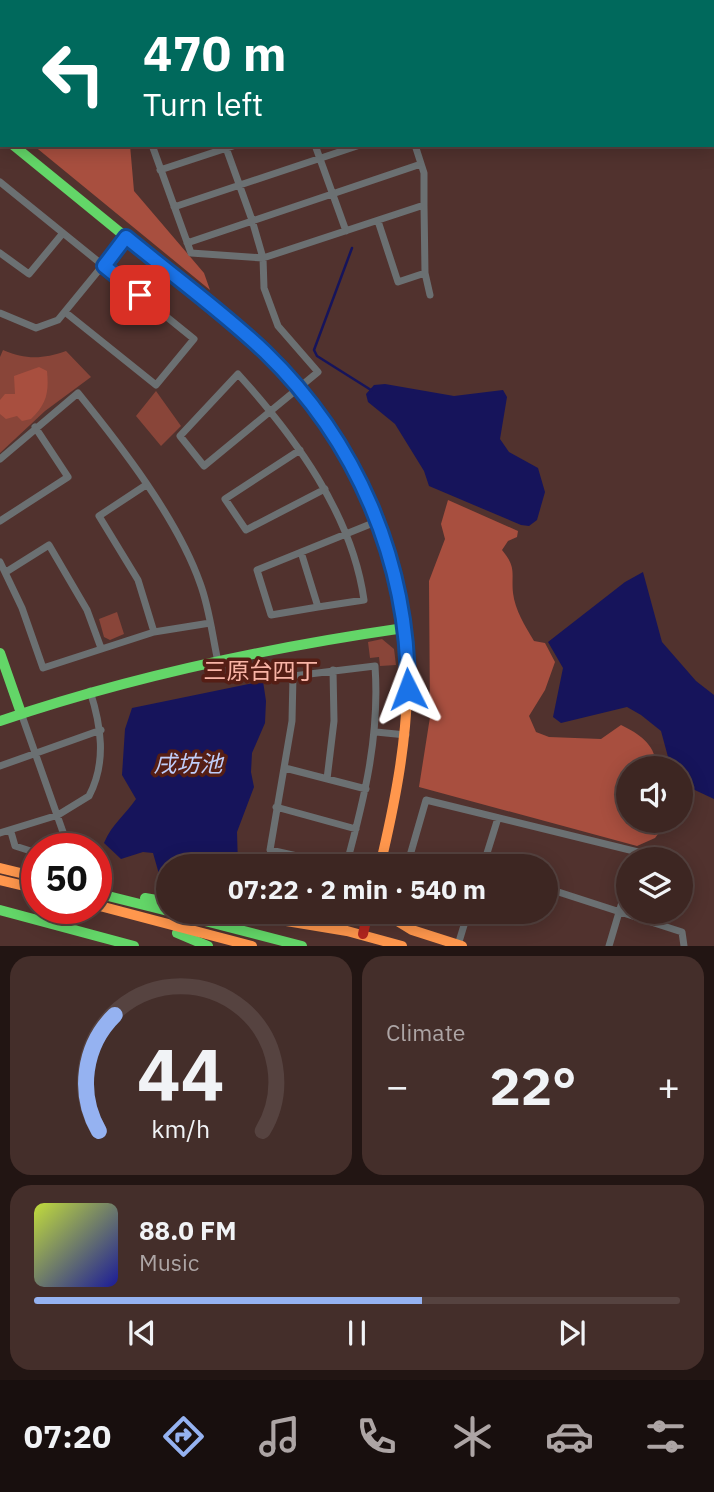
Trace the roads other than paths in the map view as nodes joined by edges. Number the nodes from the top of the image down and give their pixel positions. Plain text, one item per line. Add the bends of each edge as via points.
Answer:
1 (714, 7) edge
2 (714, 12) edge
3 (15, 147) edge
4 (153, 147) edge
5 (225, 147) edge
6 (316, 147) edge
7 (354, 147) edge
8 (416, 147) edge
9 (320, 159) junction
10 (421, 164) junction
11 (160, 170) junction
12 (0, 182) edge
13 (240, 186) junction
14 (332, 194) junction
15 (425, 205) junction
16 (174, 207) junction
17 (252, 220) junction
18 (378, 220) junction
19 (346, 231) junction
20 (63, 233) junction
21 (126, 237) junction
22 (187, 243) junction
23 (0, 253) edge
24 (263, 258) junction
25 (104, 266) junction
26 (425, 273) junction
27 (430, 295) dead end
28 (65, 312) junction
29 (0, 313) edge
30 (299, 388) junction
31 (272, 411) junction
32 (35, 427) junction
33 (300, 450) junction
34 (0, 458) edge
35 (146, 485) junction
36 (325, 489) junction
37 (378, 521) junction
38 (0, 522) edge
39 (344, 534) junction
40 (301, 552) junction
41 (0, 562) edge
42 (6, 572) junction
43 (318, 607) junction
44 (210, 623) junction
45 (404, 628) junction
46 (154, 632) junction
47 (101, 648) junction
48 (0, 653) edge
49 (217, 657) junction
50 (333, 670) junction
51 (90, 691) junction
52 (21, 713) junction
53 (0, 721) edge
54 (101, 730) junction
55 (376, 732) junction
56 (406, 735) junction
57 (36, 753) junction
58 (0, 766) edge
59 (285, 768) junction
60 (327, 779) junction
61 (366, 789) junction
62 (276, 807) junction
63 (58, 815) junction
64 (498, 818) junction
65 (356, 829) junction
66 (10, 832) junction
67 (0, 833) edge
68 (64, 833) edge
69 (617, 847) edge
70 (21, 848) edge
71 (288, 854) edge
72 (348, 854) edge
73 (383, 854) edge
74 (410, 854) edge
75 (487, 854) edge
76 (0, 867) edge
77 (21, 873) edge
78 (0, 880) edge
79 (21, 885) edge
80 (558, 892) edge
81 (112, 893) edge
82 (112, 895) edge
83 (156, 900) edge
84 (156, 907) edge
85 (112, 909) edge
86 (0, 910) edge
87 (616, 910) edge
88 (152, 919) junction
89 (616, 923) edge
90 (218, 924) edge
91 (303, 924) edge
92 (365, 924) edge
93 (402, 924) edge
94 (465, 924) edge
95 (658, 924) edge
96 (363, 934) junction
97 (460, 945) edge
98 (134, 946) edge
99 (208, 946) edge
100 (252, 946) edge
101 (302, 946) edge
102 (360, 946) edge
103 (402, 946) edge
104 (608, 946) edge
105 (684, 946) edge

1 - 2 street
3 - 21 main road
4 - 11 street
5 - 11 street
5 - 13 street
6 - 9 street
7 - 9 street
8 - 10 street
9 - 13 street
9 - 14 street
10 - 14 street
10 - 15 street
11 - 16 street
12 - 20 street
13 - 16 street
13 - 17 street
14 - 17 street
14 - 19 street
15 - 18 street
15 - 26 street
16 - 22 street
17 - 22 street
17 - 24 street
18 - 19 street
18 - 26 street via 398,282
19 - 24 street
20 - 23 street via 29,274
20 - 25 street
21 - 25 street
21 - 30 main road via 246,335
22 - 24 street via 191,253
24 - 30 street via 264,288 278,326 318,372
25 - 28 street
25 - 28 street via 194,339 156,385
26 - 27 street
28 - 29 street via 47,326 36,328
30 - 31 street
30 - 37 main road via 345,452
31 - 31 street via 239,374 180,436 204,466
31 - 33 street
32 - 34 street
32 - 35 street via 78,393
32 - 38 street via 68,477
33 - 36 street
33 - 36 street via 225,499 246,530
35 - 44 street via 187,552
35 - 46 street via 99,516 138,580
36 - 39 street
37 - 39 street
37 - 45 main road
39 - 40 street
39 - 43 street via 364,600
40 - 43 street
40 - 43 street via 257,569 271,615
41 - 42 street
42 - 47 street via 43,668
42 - 47 street via 50,545 87,610
44 - 46 street
44 - 49 street
45 - 49 main road
45 - 56 main road
46 - 47 street
48 - 52 main road
49 - 51 main road
50 - 55 street via 375,667
50 - 59 street via 293,676
50 - 60 street via 334,721
51 - 52 main road
51 - 54 street
52 - 53 main road
52 - 57 street
54 - 57 street
54 - 63 street via 95,785 83,802
55 - 56 street
55 - 61 street
56 - 73 main road
57 - 58 street
57 - 63 street
59 - 60 street
59 - 62 street
60 - 61 street
61 - 65 street
62 - 65 street
62 - 71 street via 270,850
63 - 66 street
63 - 68 street
64 - 69 street
64 - 74 street via 426,800
64 - 75 street
65 - 72 street
66 - 67 street
66 - 70 street via 15,846
76 - 77 main road
78 - 79 main road
80 - 87 street
81 - 83 main road
82 - 84 main road
85 - 88 main road
86 - 98 main road
88 - 99 main road
88 - 100 main road
89 - 104 street
90 - 101 main road
91 - 96 main road
92 - 96 main road
93 - 97 main road
94 - 97 street
95 - 105 street via 682,932
96 - 102 main road
96 - 103 main road

